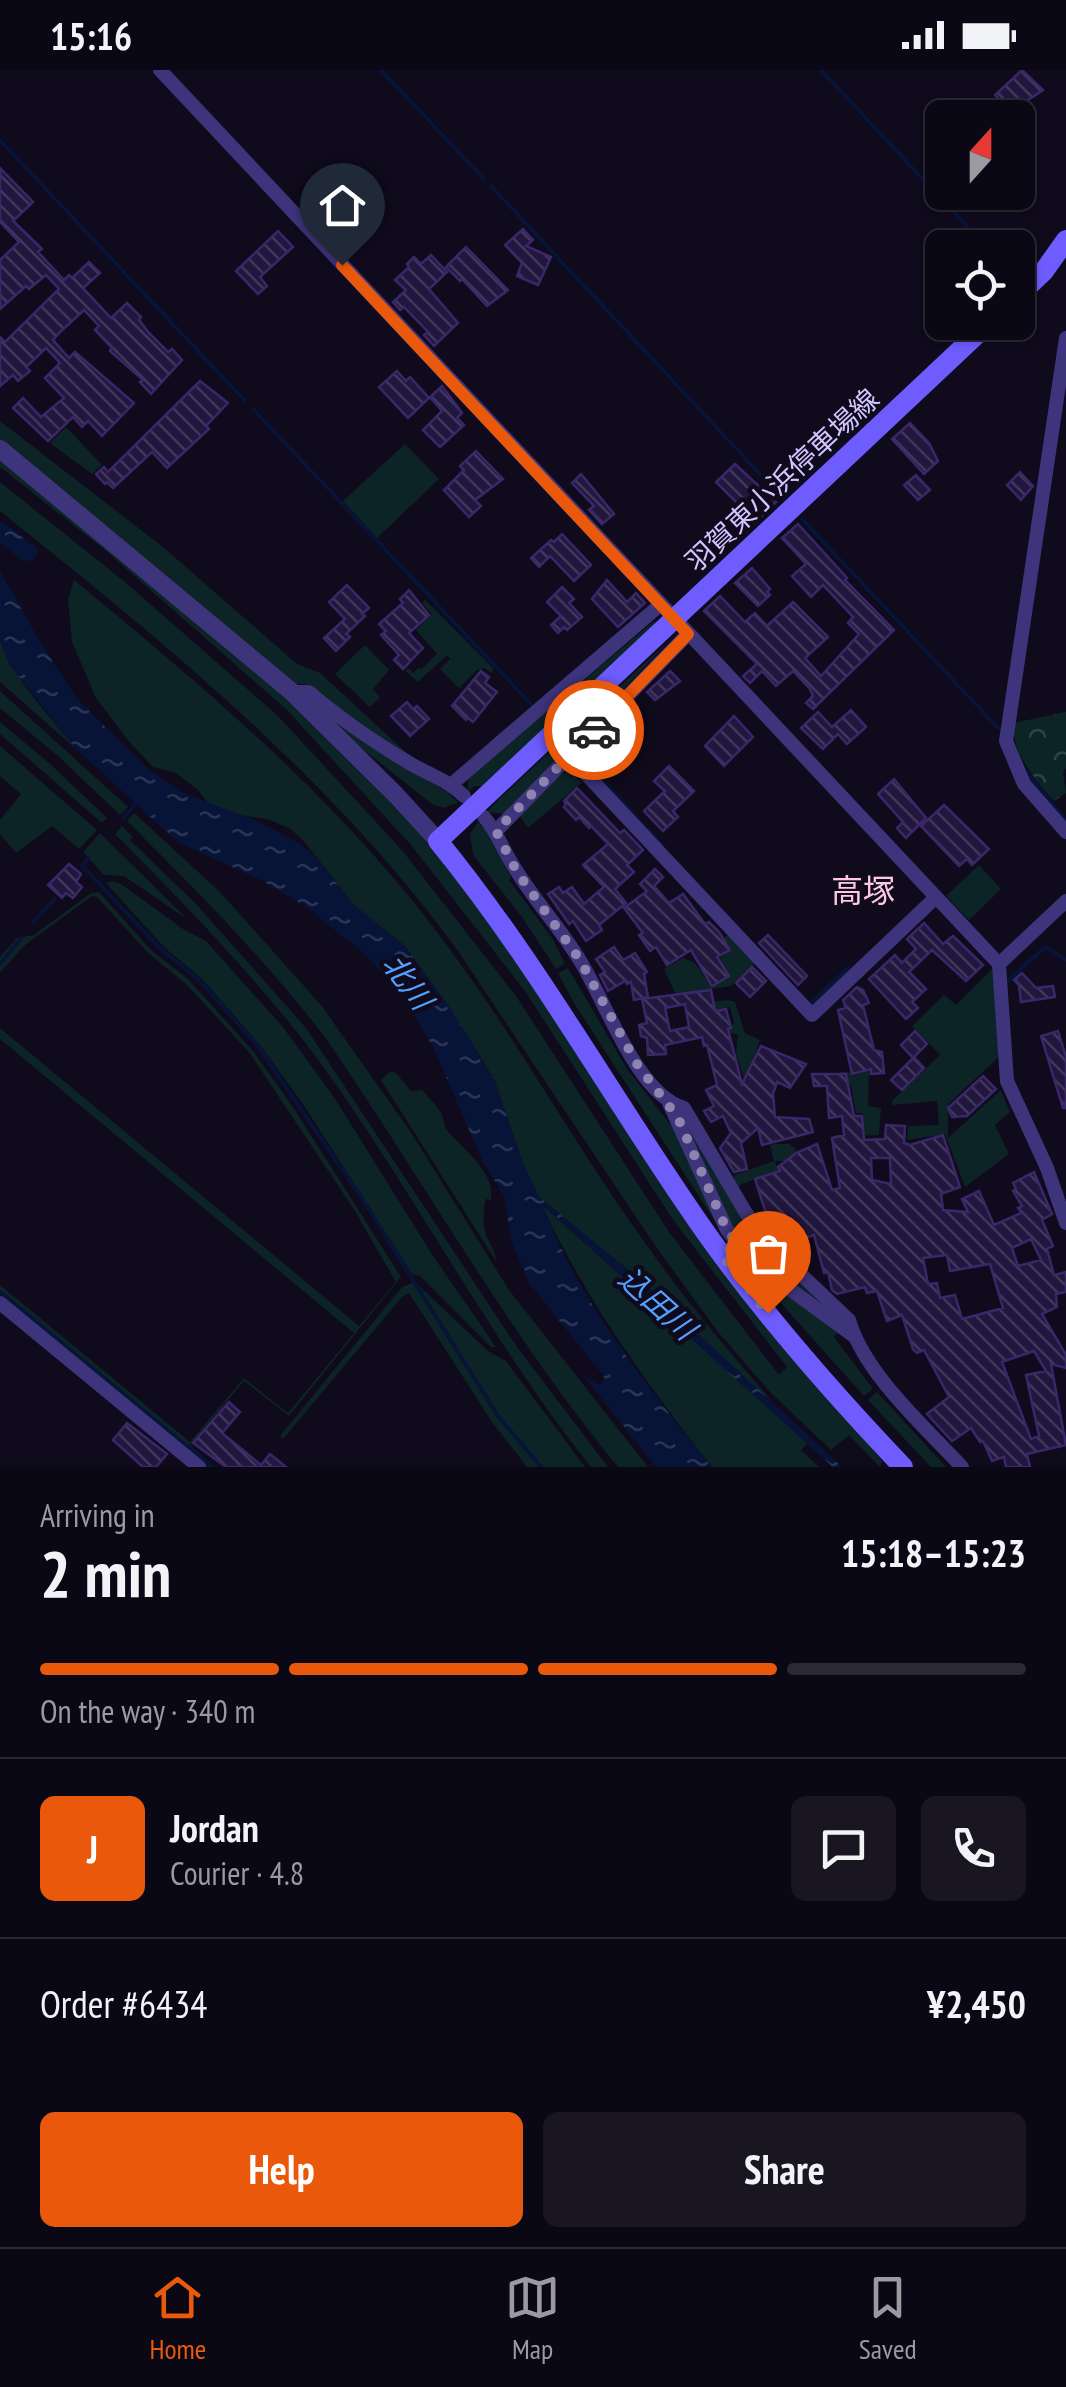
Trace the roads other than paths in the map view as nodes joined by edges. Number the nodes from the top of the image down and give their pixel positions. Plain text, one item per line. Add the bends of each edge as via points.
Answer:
1 (160, 70) edge
2 (1066, 240) edge
3 (1035, 280) edge
4 (1066, 338) edge
5 (971, 340) edge
6 (0, 449) edge
7 (673, 619) junction
8 (292, 692) junction
9 (570, 758) junction
10 (452, 784) junction
11 (464, 796) dead end
12 (484, 817) dead end
13 (496, 831) junction
14 (1066, 832) edge
15 (438, 841) junction
16 (936, 898) junction
17 (1066, 900) edge
18 (998, 964) junction
19 (669, 1103) junction
20 (1066, 1223) edge
21 (729, 1250) junction
22 (0, 1302) edge
23 (854, 1336) junction
24 (199, 1467) edge
25 (903, 1467) edge
26 (962, 1467) edge

1 - 7 street
2 - 3 main road
4 - 14 street via 1006,741 1017,773
5 - 7 main road, 羽賀東小浜停車場線
6 - 8 street
7 - 9 street via 644,676
7 - 10 street via 621,642
7 - 15 main road, 羽賀東小浜停車場線
7 - 16 street
8 - 10 street via 309,692 410,763
8 - 15 street
9 - 13 street
9 - 16 street via 812,1016
10 - 11 street
12 - 13 street
13 - 19 street via 580,960 637,1064
15 - 21 main road
16 - 18 street
17 - 18 street
18 - 20 street via 1007,1081
19 - 21 street via 726,1228
19 - 23 street via 684,1108 768,1243 849,1320
21 - 23 street
21 - 25 main road via 828,1385
22 - 24 street
23 - 26 street via 885,1382

